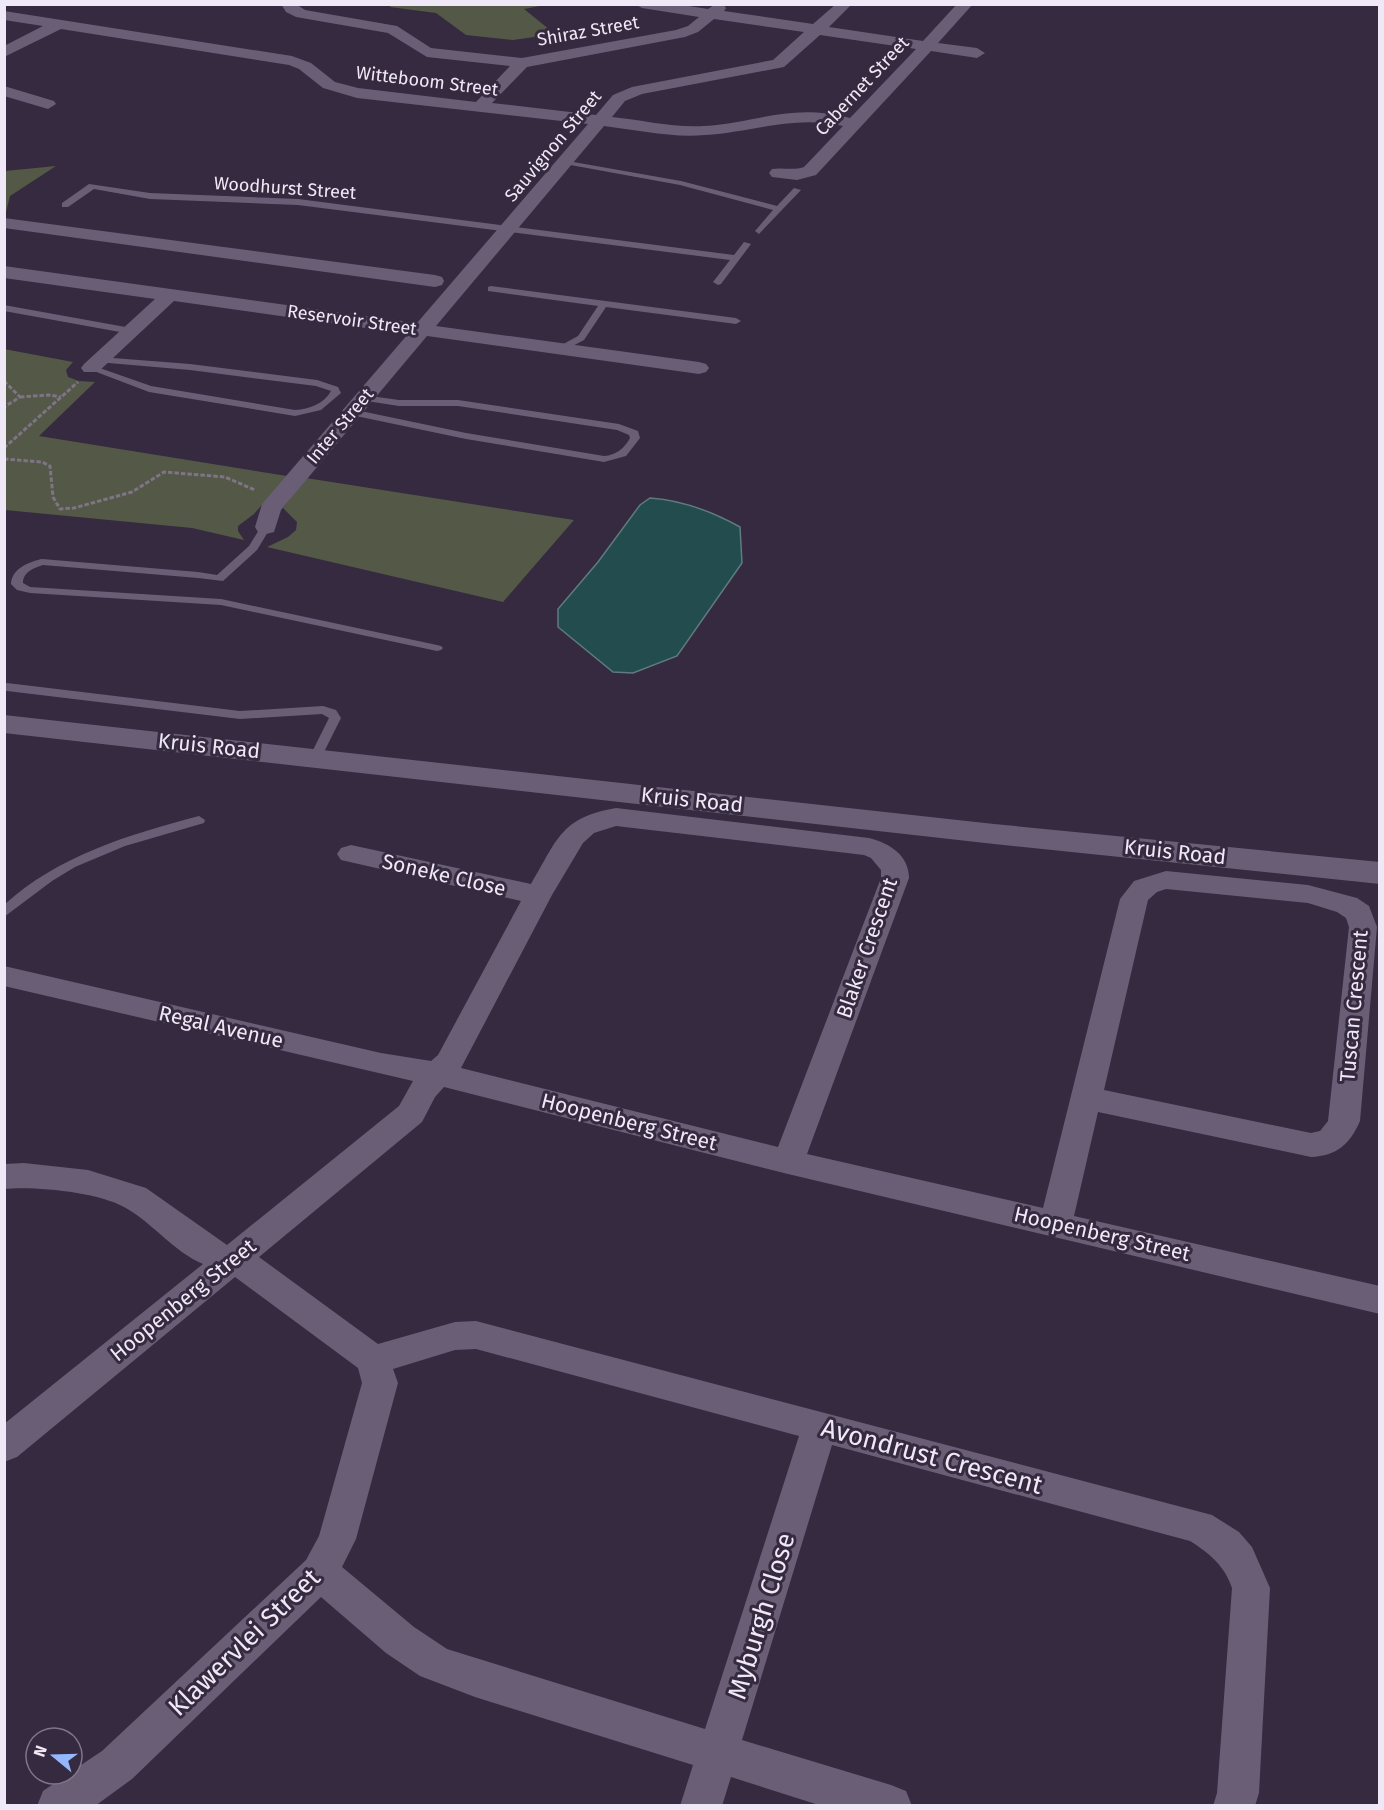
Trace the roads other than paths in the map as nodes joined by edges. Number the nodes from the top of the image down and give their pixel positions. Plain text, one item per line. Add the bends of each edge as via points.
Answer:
1 (288, 4) edge
2 (642, 4) edge
3 (845, 4) edge
4 (966, 4) edge
5 (717, 10) edge
6 (4, 15) edge
7 (58, 24) junction
8 (818, 30) junction
9 (927, 46) junction
10 (4, 52) edge
11 (977, 53) dead end
12 (522, 63) junction
13 (4, 90) edge
14 (48, 104) dead end
15 (480, 106) junction
16 (600, 120) junction
17 (854, 124) junction
18 (565, 162) junction
19 (778, 173) dead end
20 (797, 190) dead end
21 (65, 205) dead end
22 (778, 209) junction
23 (4, 223) edge
24 (508, 229) junction
25 (759, 231) dead end
26 (747, 244) dead end
27 (735, 258) junction
28 (4, 272) edge
29 (435, 281) dead end
30 (718, 282) dead end
31 (491, 289) dead end
32 (171, 294) junction
33 (604, 303) junction
34 (4, 308) edge
35 (736, 321) dead end
36 (422, 330) junction
37 (131, 331) junction
38 (561, 349) junction
39 (699, 368) dead end
40 (90, 370) junction
41 (424, 403) junction
42 (357, 405) junction
43 (408, 425) junction
44 (266, 527) joint
45 (219, 579) junction
46 (221, 602) junction
47 (437, 648) dead end
48 (7, 687) dead end
49 (4, 724) edge
50 (315, 758) junction
51 (199, 820) dead end
52 (351, 854) dead end
53 (1380, 873) edge
54 (538, 896) junction
55 (4, 913) edge
56 (4, 976) edge
57 (438, 1074) junction
58 (1086, 1098) junction
59 (788, 1162) junction
60 (4, 1177) edge
61 (1056, 1223) junction
62 (229, 1262) junction
63 (1380, 1300) edge
64 (373, 1360) junction
65 (820, 1426) junction
66 (4, 1446) edge
67 (320, 1572) junction
68 (718, 1752) junction
69 (58, 1806) edge
70 (701, 1806) edge
71 (891, 1806) edge
72 (1233, 1806) edge

1 - 12 street, Shiraz Street via 301,14 392,29 427,52
2 - 5 street
3 - 8 street, Sauvignon Street
4 - 9 street, Cabernet Street
5 - 8 street
5 - 12 street, Shiraz Street via 680,34
6 - 7 street, Witteboom Street
7 - 10 street
7 - 15 street, Witteboom Street via 292,61 329,85 348,92
8 - 9 street
8 - 16 street, Sauvignon Street via 778,64 632,92 619,98
9 - 11 street
9 - 17 street, Cabernet Street
12 - 15 street
13 - 14 street
15 - 16 street, Witteboom Street
16 - 17 street, Witteboom Street via 692,131 795,116
16 - 18 street, Sauvignon Street
17 - 19 street, Cabernet Street via 810,171 797,175
18 - 22 lane via 681,183
18 - 24 street, Sauvignon Street
20 - 22 lane
21 - 24 lane, Woodhurst Street via 92,186 150,196 298,202
22 - 25 lane
23 - 29 street
24 - 27 lane, Woodhurst Street
24 - 36 street, Sauvignon Street
26 - 27 lane
27 - 30 lane
28 - 32 street, Reservoir Street
31 - 33 lane
32 - 36 street, Reservoir Street
32 - 37 street
33 - 35 lane
33 - 38 lane via 581,338
34 - 37 lane
36 - 38 street, Reservoir Street
36 - 42 street, Inter Street
37 - 40 street
38 - 39 street, Reservoir Street
40 - 40 lane via 149,388 295,412 315,411 336,393 335,389 317,383 190,367
41 - 42 lane
41 - 43 lane
41 - 43 lane via 458,403 619,427 634,433 635,438 622,454 604,459
42 - 43 lane
42 - 44 street, Inter Street via 270,508
44 - 45 lane via 253,548
45 - 46 lane
45 - 46 lane via 42,562 20,573 17,584 30,590
46 - 47 lane
48 - 50 lane via 228,714 280,714 309,709 332,712 335,718
49 - 50 street, Kruis Road
50 - 53 street, Kruis Road via 970,832
51 - 55 lane via 110,846 76,861 48,876
52 - 54 street, Soneke Close
54 - 57 street, Blaker Crescent via 449,1062
54 - 59 street, Blaker Crescent via 573,837 599,820 616,817 869,847 889,858 895,878
56 - 57 street, Regal Avenue
57 - 59 street, Hoopenberg Street
57 - 62 street, Hoopenberg Street via 422,1091 411,1114
58 - 58 street, Tuscan Crescent via 1134,899 1140,889 1166,880 1308,894 1347,904 1359,913 1363,927 1344,1121 1333,1140 1311,1145
58 - 61 street, Tuscan Crescent
59 - 61 street, Hoopenberg Street
60 - 62 street via 24,1175 88,1183 134,1197
61 - 63 street, Hoopenberg Street
62 - 64 street via 252,1269
62 - 66 street, Hoopenberg Street
64 - 65 street, Avondrust Crescent via 437,1340 476,1335
64 - 67 street, Klawervlei Street via 380,1383 337,1539
65 - 68 street, Myburgh Close
65 - 72 street, Avondrust Crescent via 1199,1527 1217,1537 1241,1562 1251,1588 1238,1793
67 - 68 street via 400,1640 434,1663
67 - 69 street, Klawervlei Street via 117,1765
68 - 70 street, Myburgh Close
68 - 71 street

